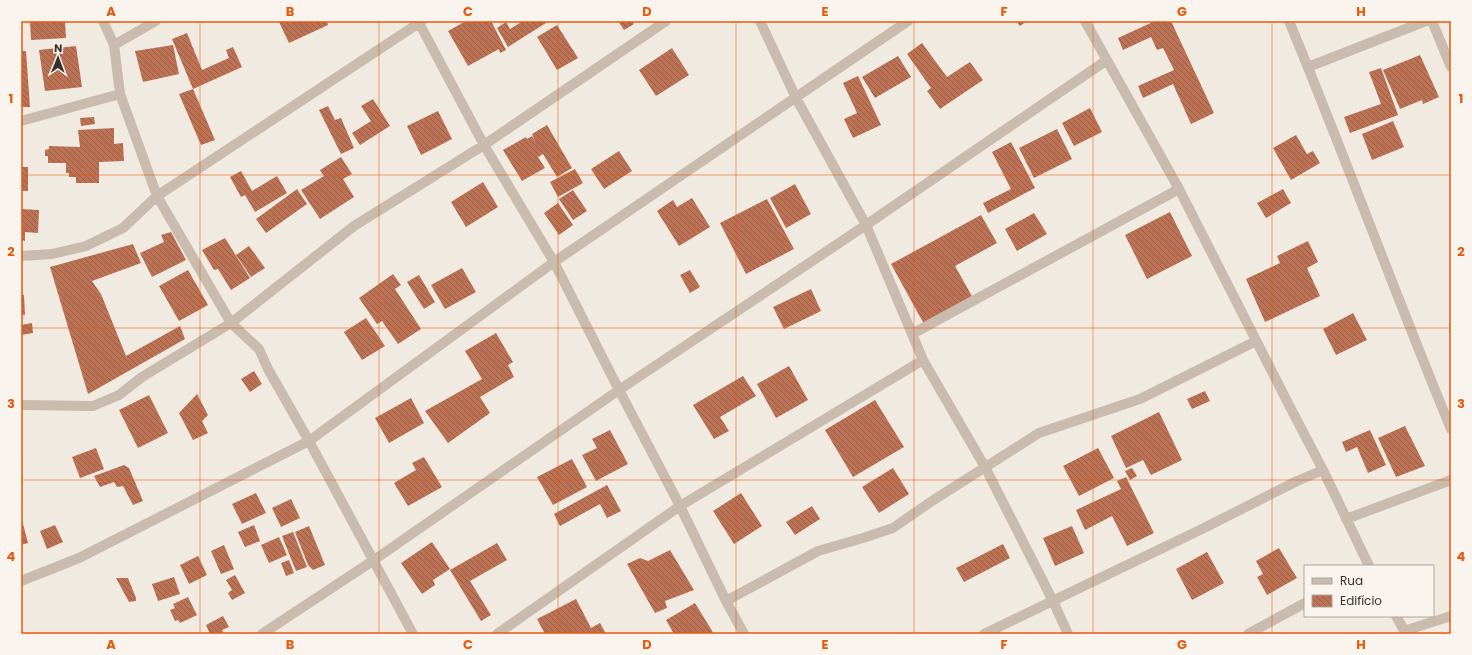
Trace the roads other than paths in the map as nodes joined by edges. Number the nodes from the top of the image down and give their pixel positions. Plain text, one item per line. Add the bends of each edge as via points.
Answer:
1 (103, 21) edge
2 (156, 21) edge
3 (666, 21) edge
4 (760, 21) edge
5 (908, 21) edge
6 (1085, 21) edge
7 (1289, 21) edge
8 (1426, 21) edge
9 (1432, 21) edge
10 (420, 22) edge
11 (114, 45) junction
12 (1107, 60) junction
13 (1308, 67) junction
14 (1451, 67) edge
15 (120, 94) junction
16 (796, 98) junction
17 (21, 121) edge
18 (484, 145) junction
19 (1179, 189) junction
20 (157, 196) junction
21 (866, 225) junction
22 (21, 256) edge
23 (554, 262) junction
24 (231, 323) junction
25 (912, 334) junction
26 (1256, 341) junction
27 (923, 360) junction
28 (619, 390) junction
29 (21, 405) edge
30 (1451, 429) edge
31 (309, 441) junction
32 (985, 467) junction
33 (1323, 470) junction
34 (1451, 480) edge
35 (680, 506) junction
36 (1346, 519) junction
37 (374, 560) junction
38 (1369, 565) edge
39 (21, 581) edge
40 (726, 601) junction
41 (1053, 601) junction
42 (1304, 603) edge
43 (1451, 616) edge
44 (1397, 617) edge
45 (1405, 632) edge
46 (262, 634) edge
47 (413, 634) edge
48 (497, 634) edge
49 (744, 634) edge
50 (984, 634) edge
51 (1068, 634) edge
52 (1248, 634) edge

1 - 11 street
2 - 11 street
3 - 18 street
4 - 16 street
5 - 16 street
6 - 12 street
7 - 13 street
8 - 13 street
9 - 14 street
10 - 18 street
10 - 20 street
11 - 15 street
12 - 19 street
12 - 21 street
13 - 30 street
15 - 17 street
15 - 20 street
16 - 21 street
16 - 23 street
18 - 23 street
18 - 24 street via 354,226
19 - 25 street
19 - 26 street
20 - 22 street via 123,228 86,246 52,254
20 - 24 street
21 - 25 street
21 - 28 street
23 - 28 street
23 - 31 street
24 - 29 street via 142,377 118,395 93,406
24 - 31 street via 259,349
25 - 27 street
26 - 32 street via 1140,399 1039,433
26 - 33 street
27 - 32 street
27 - 35 street
28 - 35 street
28 - 37 street
31 - 37 street
31 - 39 street via 79,558
32 - 40 street via 892,528 818,551
32 - 41 street
33 - 36 street
33 - 41 street
34 - 36 street
35 - 40 street
35 - 48 street
36 - 38 street
37 - 46 street
37 - 47 street
40 - 49 street
41 - 50 street
41 - 51 street
42 - 52 street
43 - 45 street
44 - 45 street

